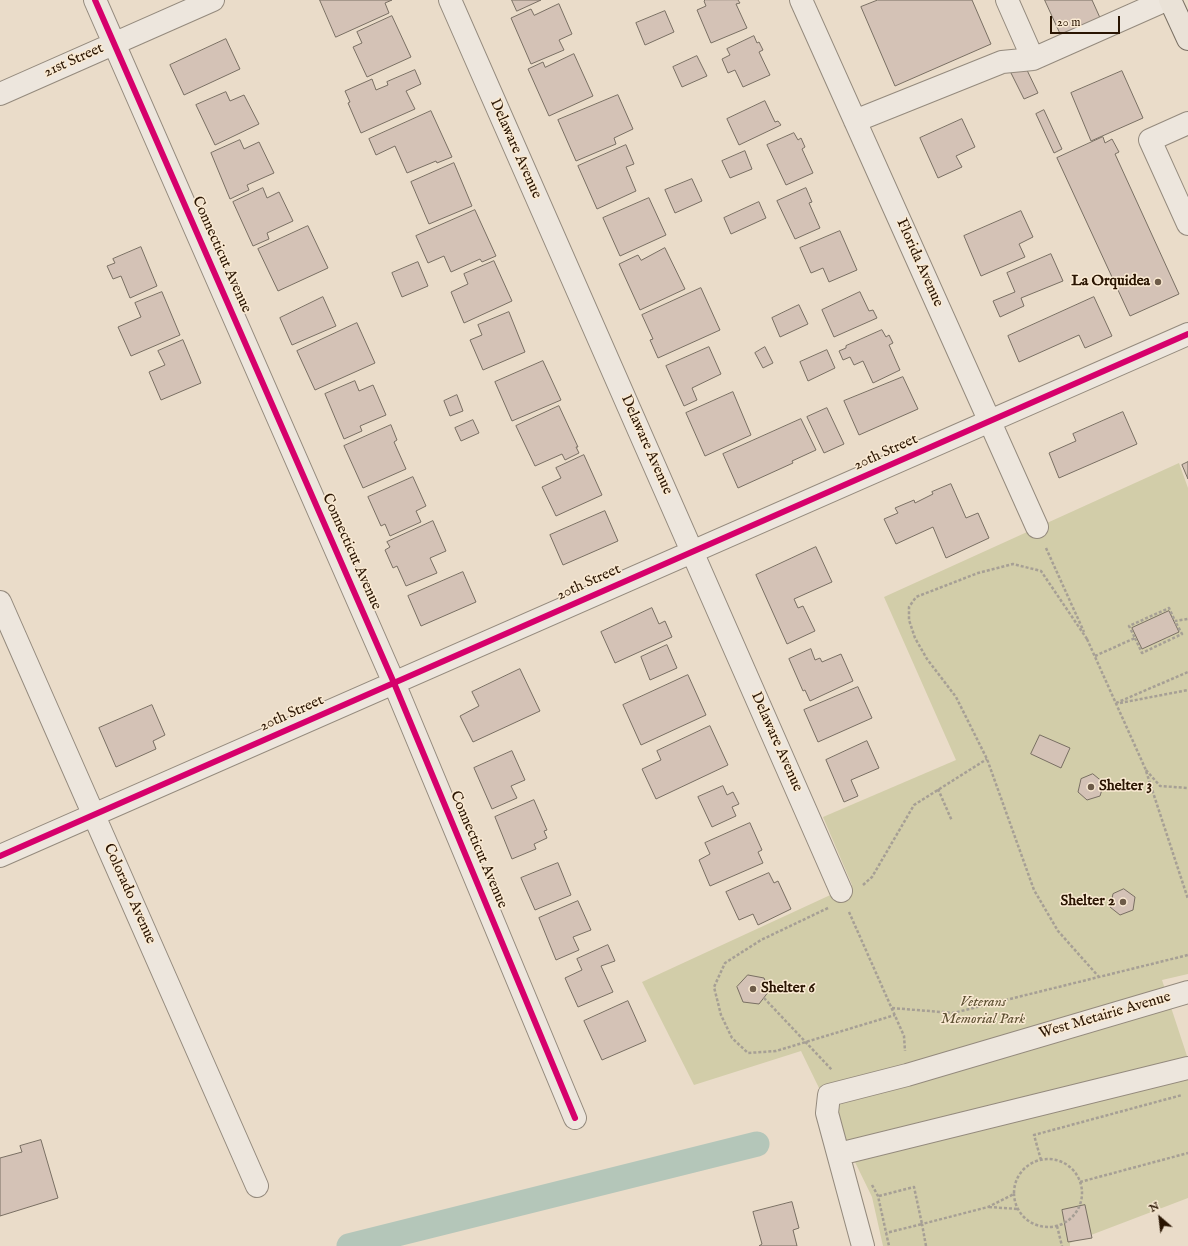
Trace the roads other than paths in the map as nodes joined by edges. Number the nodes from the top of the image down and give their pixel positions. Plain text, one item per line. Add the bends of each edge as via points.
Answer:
1 (95, 0) edge
2 (213, 0) edge
3 (450, 0) edge
4 (801, 0) edge
5 (1007, 0) edge
6 (1166, 0) edge
7 (1170, 0) edge
8 (1188, 39) edge
9 (115, 43) junction
10 (1033, 59) junction
11 (0, 94) edge
12 (855, 121) junction
13 (1188, 123) edge
14 (1188, 224) edge
15 (1188, 334) edge
16 (990, 421) junction
17 (1037, 527) road end
18 (693, 552) junction
19 (0, 602) edge
20 (394, 683) junction
21 (95, 815) junction
22 (0, 856) edge
23 (846, 898) road end
24 (1188, 992) edge
25 (1188, 1068) edge
26 (575, 1118) dead end
27 (838, 1154) junction
28 (257, 1186) dead end
29 (863, 1246) edge

1 - 9 street, Connecticut Avenue
2 - 9 street, 21st Street
3 - 18 street, Delaware Avenue
4 - 12 street, Florida Avenue
5 - 10 street
6 - 10 street
7 - 8 main road
9 - 11 street, 21st Street
9 - 20 street, Connecticut Avenue
10 - 12 street via 1002,62
12 - 16 street, Florida Avenue
13 - 14 street via 1150,140
15 - 16 street, 20th Street
16 - 17 street, Florida Avenue
16 - 18 street, 20th Street
18 - 20 street, 20th Street
18 - 23 street, Delaware Avenue
19 - 21 street, Colorado Avenue
20 - 21 street, 20th Street
20 - 26 street, Connecticut Avenue
21 - 22 street, 20th Street
21 - 28 street, Colorado Avenue
24 - 27 street, West Metairie Avenue via 907,1075 829,1095 828,1113
25 - 27 street
27 - 29 street

